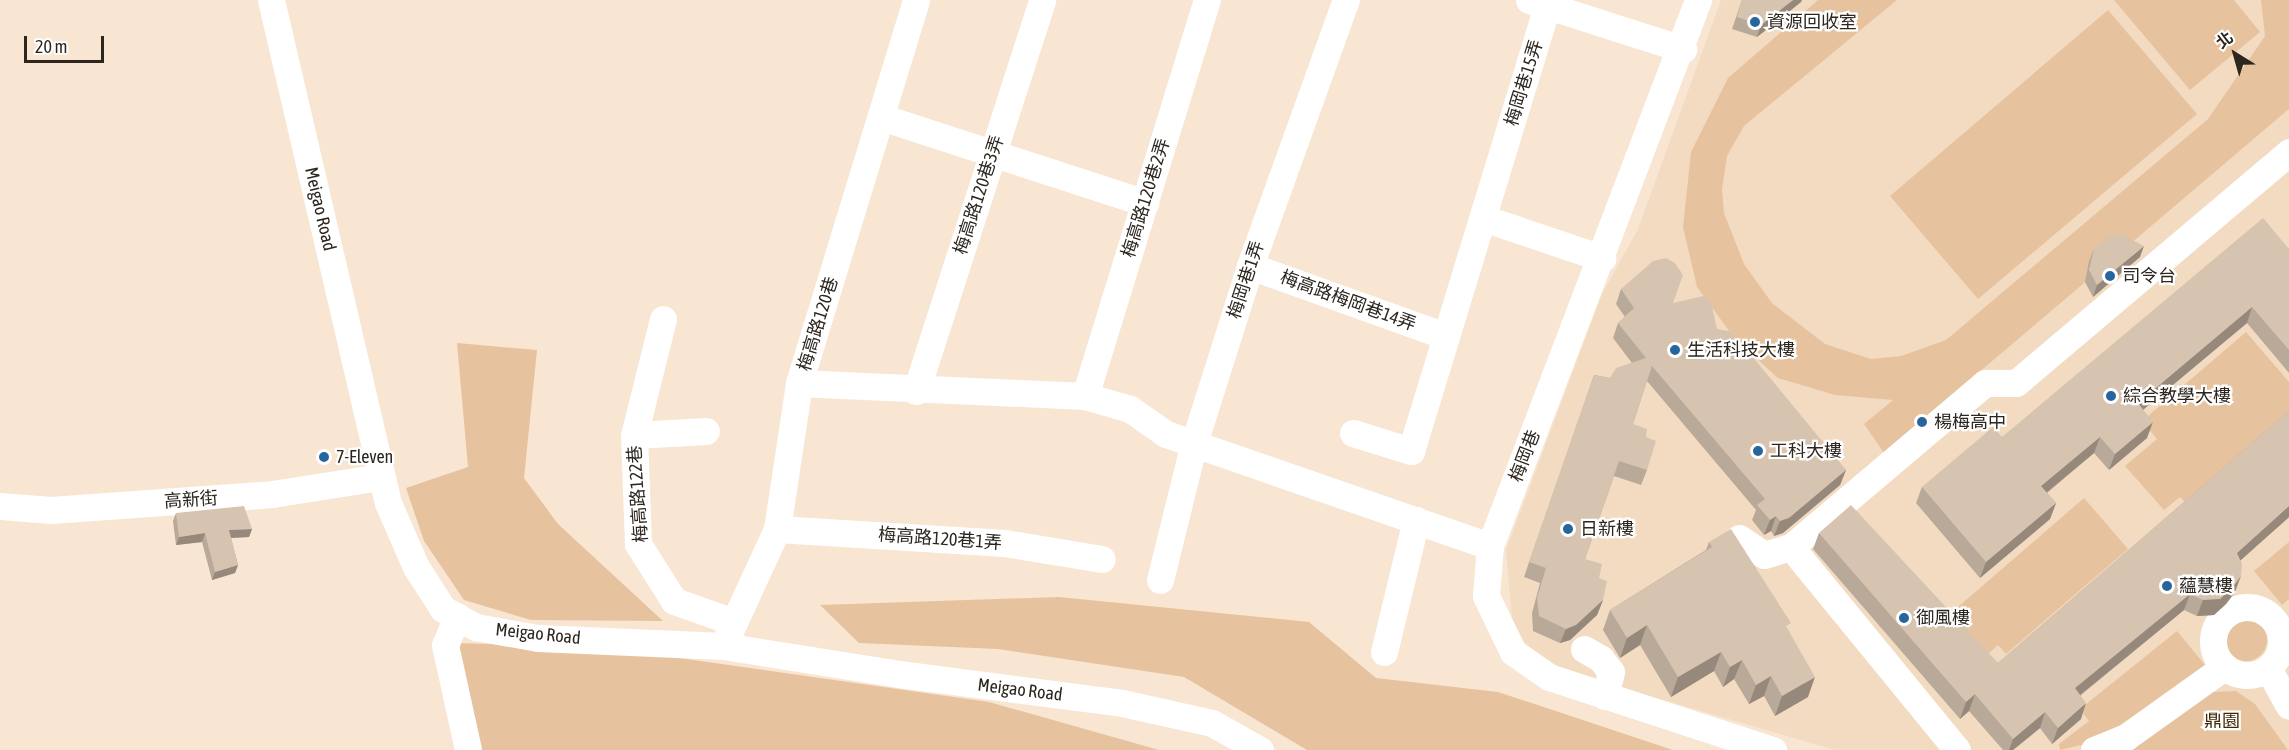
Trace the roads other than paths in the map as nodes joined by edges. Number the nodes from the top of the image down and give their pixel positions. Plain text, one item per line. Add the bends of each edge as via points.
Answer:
1 (271, 0) edge
2 (916, 0) edge
3 (1042, 0) edge
4 (1207, 0) edge
5 (1346, 0) edge
6 (1698, 0) edge
7 (1542, 2) edge
8 (1683, 49) junction
9 (881, 117) junction
10 (2289, 152) edge
11 (992, 154) junction
12 (1144, 203) junction
13 (1483, 218) junction
14 (1602, 258) junction
15 (1250, 266) junction
16 (663, 319) dead end
17 (1446, 336) junction
18 (799, 383) junction
19 (916, 391) junction
20 (1085, 396) junction
21 (706, 431) dead end
22 (1353, 433) dead end
23 (634, 435) junction
24 (1194, 443) junction
25 (381, 477) junction
26 (0, 506) edge
27 (1416, 520) junction
28 (777, 529) junction
29 (1739, 538) edge
30 (1490, 546) junction
31 (1791, 547) junction
32 (1102, 559) dead end
33 (1160, 580) dead end
34 (457, 616) junction
35 (2283, 618) edge
36 (734, 621) junction
37 (723, 646) junction
38 (1584, 649) dead end
39 (1384, 652) dead end
40 (2224, 667) junction
41 (2268, 668) junction
42 (1605, 696) junction
43 (2289, 705) edge
44 (468, 750) edge
45 (1260, 750) edge
46 (1773, 750) edge
47 (1957, 750) edge
48 (2094, 750) edge

1 - 25 street, Meigao Road
2 - 9 street, 梅高路120巷
3 - 11 street, 梅高路120巷3弄
4 - 12 street, 梅高路120巷2弄
5 - 15 street, 梅岡巷1弄
6 - 8 street, 梅岡巷
7 - 8 street, 梅岡巷15弄
7 - 13 street, 梅岡巷15弄
8 - 14 street, 梅岡巷
9 - 11 street
9 - 18 street, 梅高路120巷
10 - 31 street via 2016,383 1985,382
11 - 12 street
11 - 19 street, 梅高路120巷3弄
12 - 20 street, 梅高路120巷2弄
13 - 14 street
13 - 17 street
14 - 30 street, 梅岡巷
15 - 17 street, 梅高路梅岡巷14弄
15 - 24 street, 梅岡巷1弄
16 - 23 street, 梅高路122巷
17 - 22 street via 1411,451
18 - 19 street
18 - 28 street, 梅高路120巷
19 - 20 street
20 - 24 street via 1130,408 1166,434
21 - 23 street
23 - 36 street, 梅高路122巷 via 638,544 674,600
24 - 27 street
24 - 33 street, 梅岡巷1弄
25 - 26 street, 高新街 via 225,497 51,510
25 - 34 street, Meigao Road via 416,567 443,609
27 - 30 street
27 - 39 street
28 - 32 street, 梅高路120巷1弄 via 1005,543
28 - 36 street, 梅高路120巷
29 - 31 street via 1764,555
30 - 42 street, 梅岡巷 via 1486,596 1513,652 1549,677
31 - 47 street
34 - 37 street, Meigao Road via 476,627 538,638
34 - 44 street via 445,645
35 - 40 street via 2261,609 2240,607 2229,611 2221,618 2212,638 2213,649
35 - 41 street via 2279,652
36 - 37 street, 梅高路120巷
37 - 45 street, Meigao Road via 1122,703 1212,723
38 - 42 street via 1601,659 1611,672
40 - 41 street via 2241,675
40 - 48 street via 2126,737
41 - 43 street
42 - 46 street, 梅岡巷

